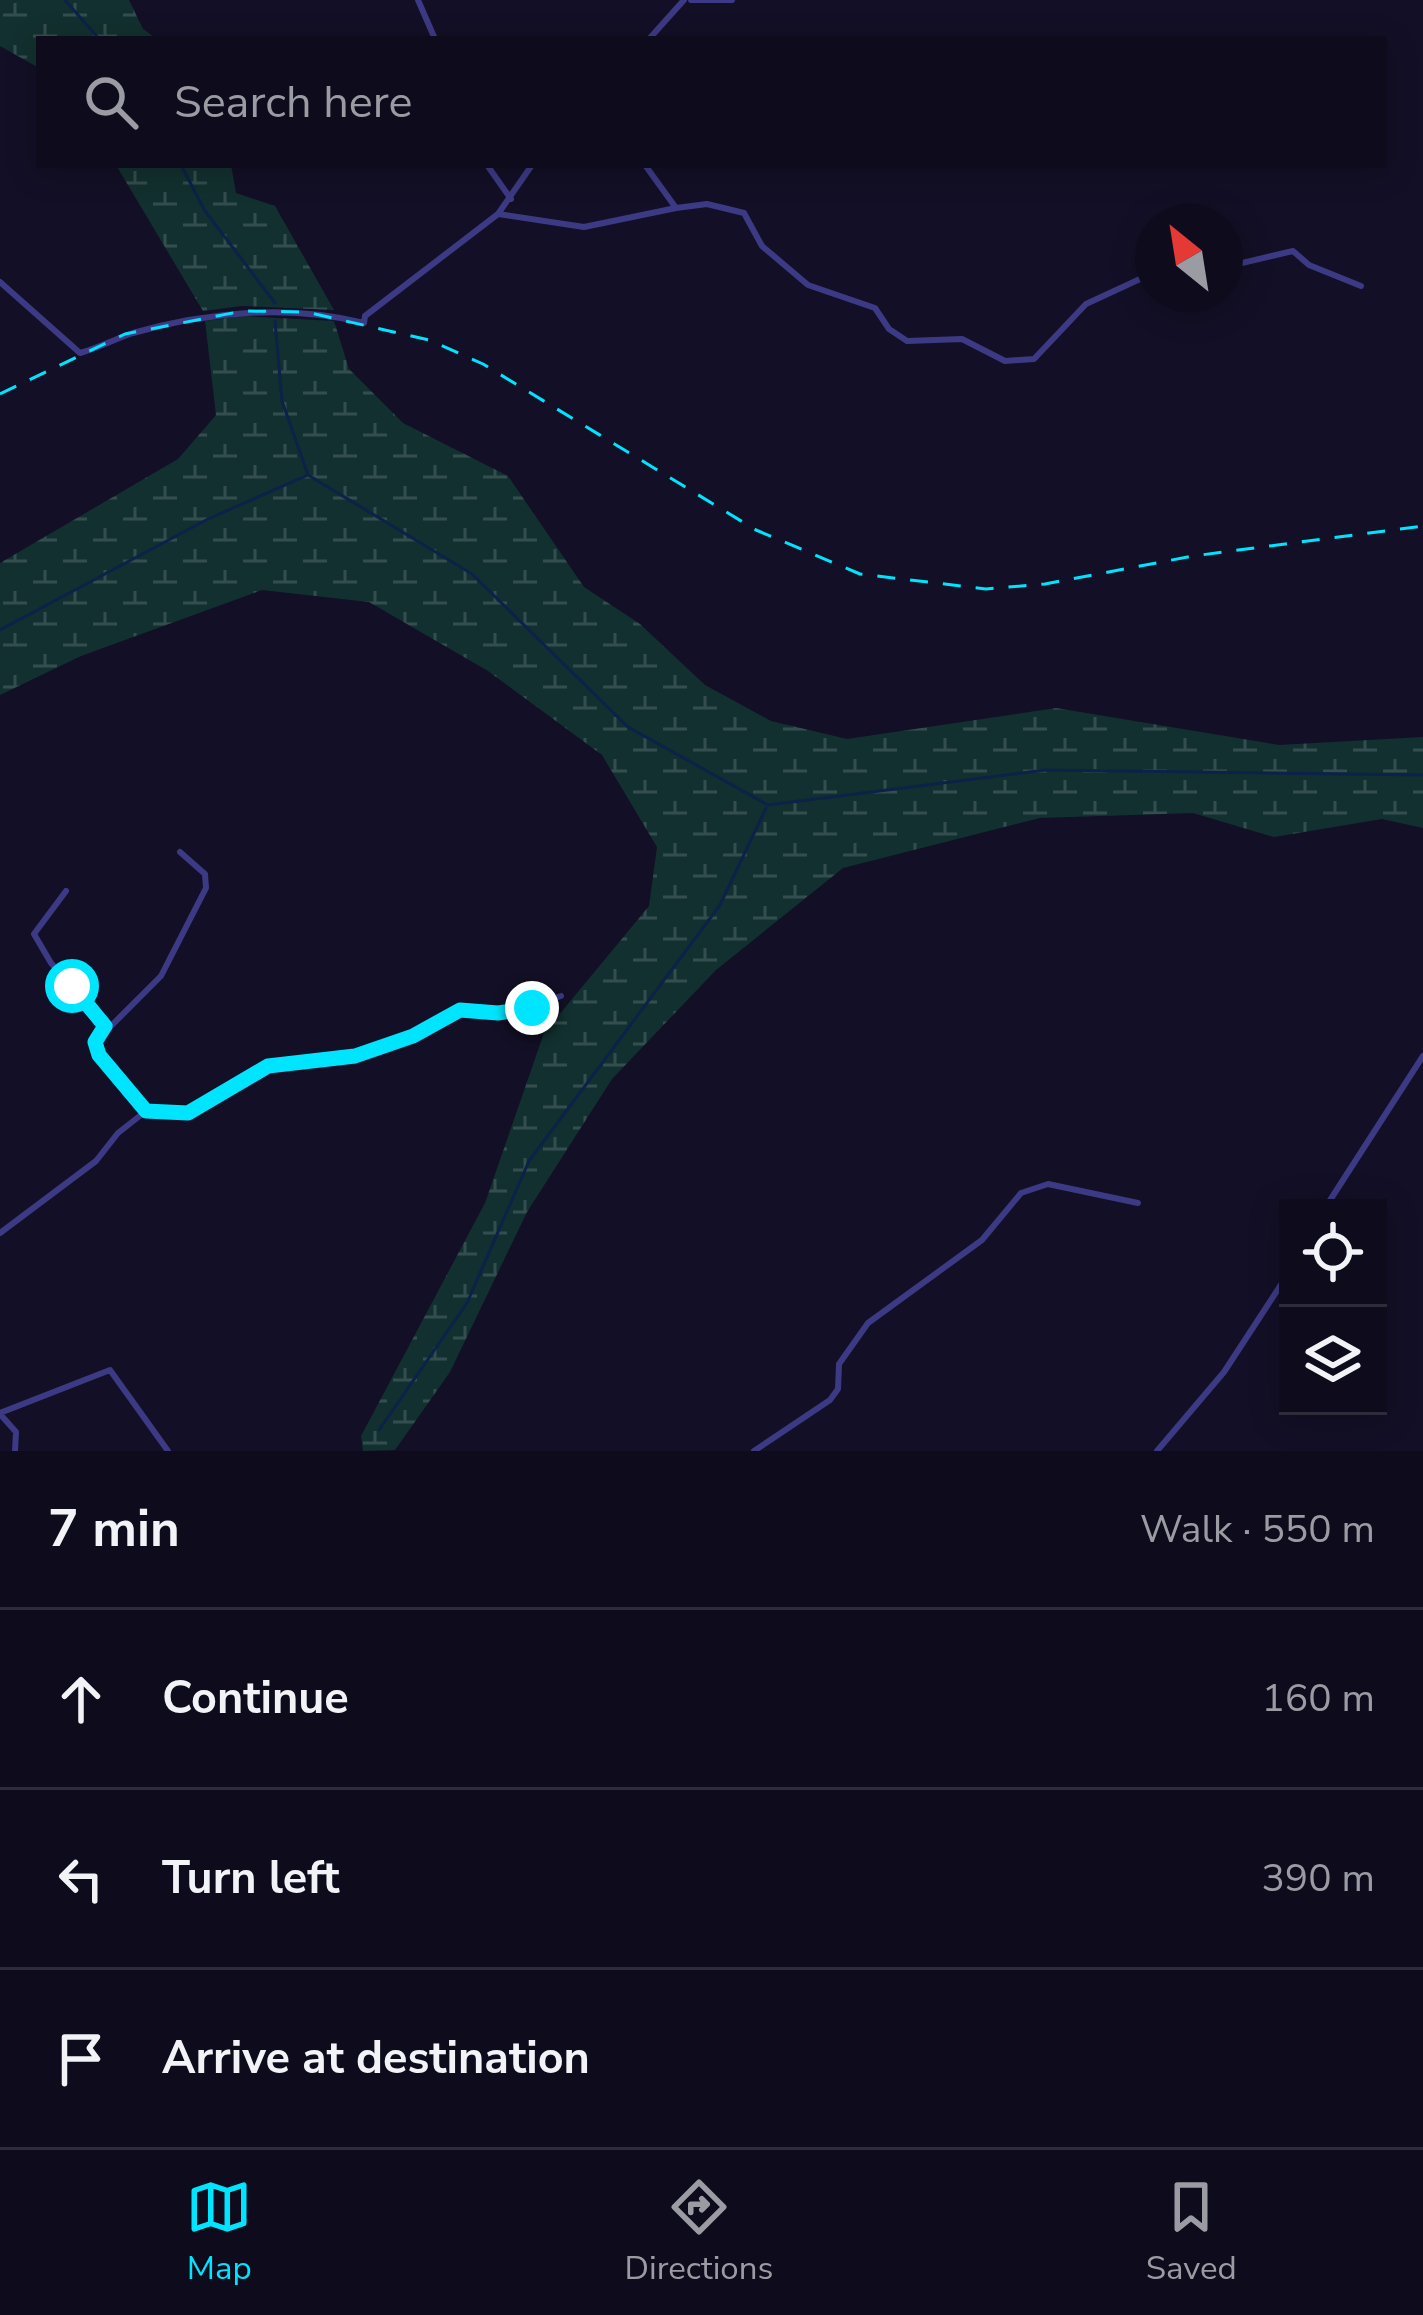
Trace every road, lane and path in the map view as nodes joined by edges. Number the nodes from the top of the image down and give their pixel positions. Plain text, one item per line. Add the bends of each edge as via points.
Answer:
1 (418, 0) edge
2 (687, 0) edge
3 (732, 0) edge
4 (433, 36) edge
5 (652, 36) edge
6 (489, 168) edge
7 (530, 168) edge
8 (647, 168) edge
9 (511, 199) junction
10 (676, 208) junction
11 (498, 214) junction
12 (1243, 262) edge
13 (1135, 281) edge
14 (0, 282) edge
15 (1361, 286) dead end
16 (180, 852) dead end
17 (66, 891) dead end
18 (561, 996) dead end
19 (105, 1026) junction
20 (1423, 1056) edge
21 (146, 1111) junction
22 (1331, 1199) edge
23 (1138, 1203) dead end
24 (0, 1233) edge
25 (1279, 1288) edge
26 (0, 1413) edge
27 (15, 1451) edge
28 (167, 1451) edge
29 (754, 1451) edge
30 (1157, 1451) edge

1 - 4 street
2 - 3 street
2 - 5 street
6 - 9 street
7 - 9 street
8 - 10 street
9 - 11 street
10 - 11 street via 584,227
10 - 13 street via 706,204 744,213 762,246 813,288 875,308 907,341 962,338 1005,361 1042,356 1086,304
11 - 14 street via 364,323 230,314 80,352
12 - 15 street via 1293,250
16 - 19 street via 206,874 206,888 160,976
17 - 19 street via 34,934
18 - 21 street via 513,1012 460,1010 355,1056 268,1066 188,1113
19 - 21 street via 95,1042 99,1055
20 - 22 street
21 - 24 street via 96,1161
23 - 29 street via 1048,1184 1021,1192 982,1240 868,1323 839,1364 838,1389 825,1404
25 - 30 street via 1224,1372
26 - 27 street via 16,1432
26 - 28 street via 110,1370

